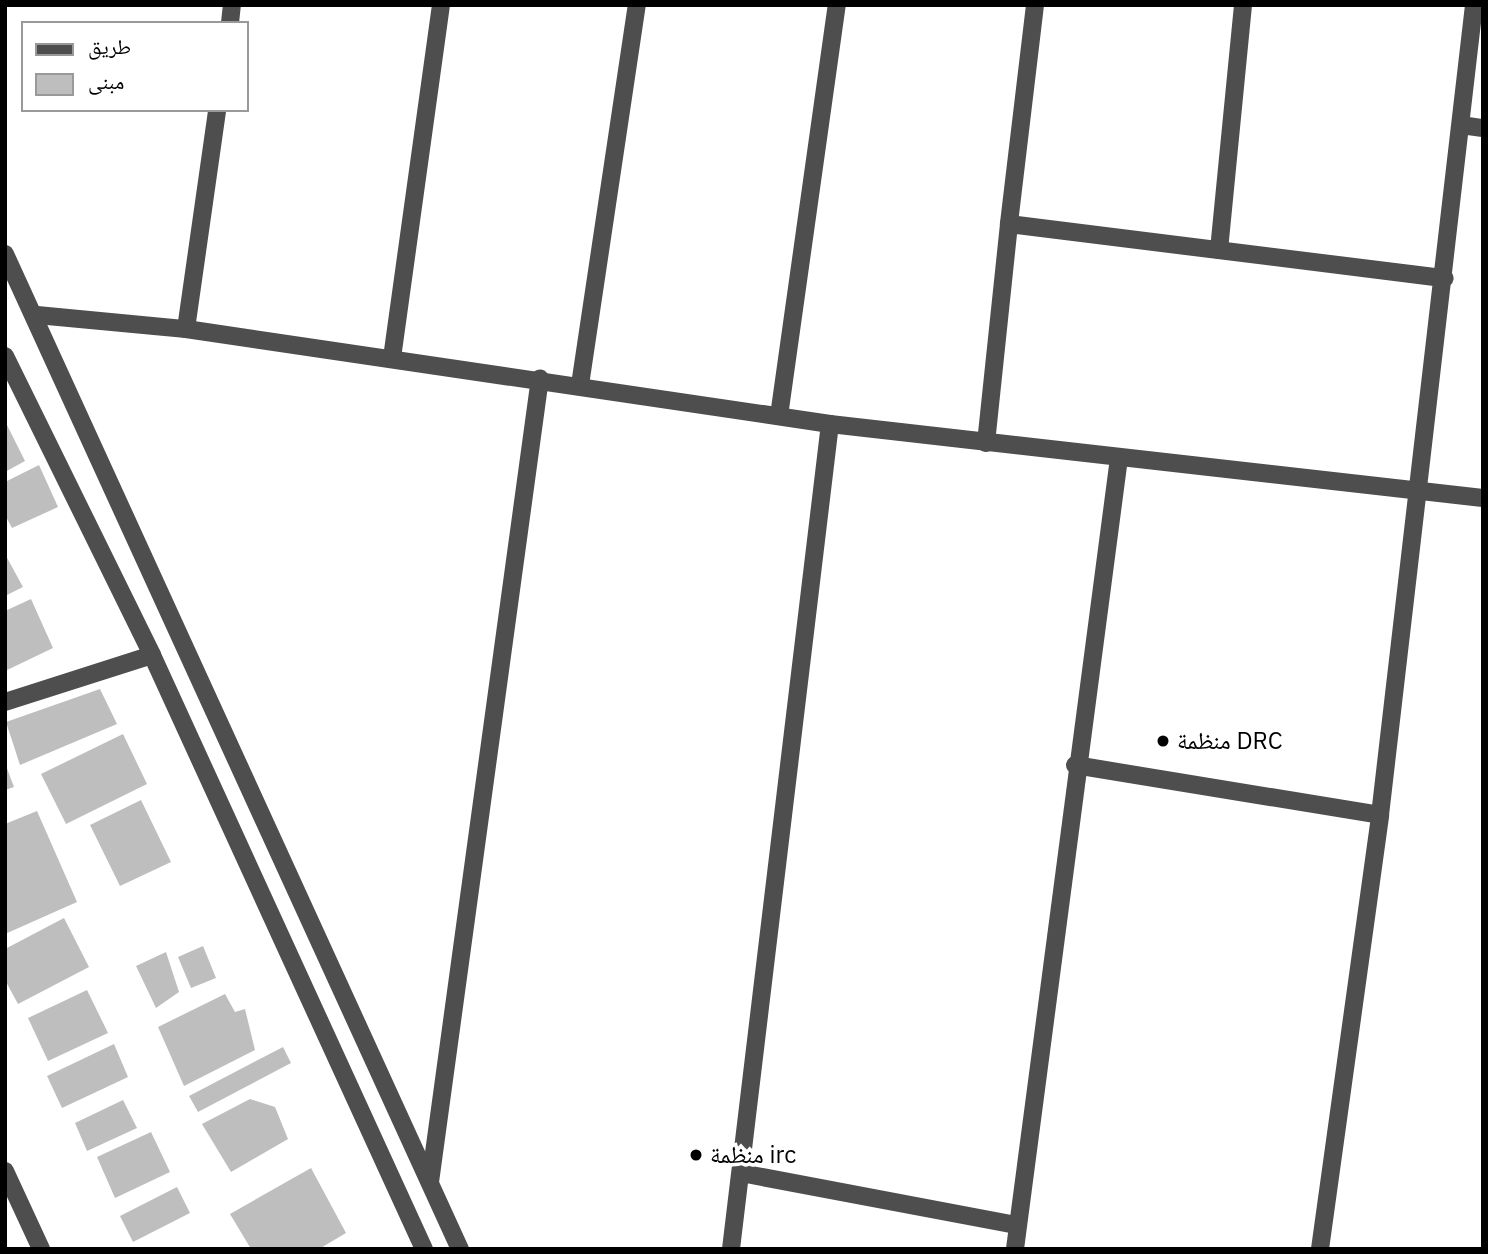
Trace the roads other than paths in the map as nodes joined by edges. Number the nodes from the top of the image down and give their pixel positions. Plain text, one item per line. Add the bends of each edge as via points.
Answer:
1 (442, 5) edge
2 (638, 5) edge
3 (837, 5) edge
4 (1035, 5) edge
5 (1243, 5) edge
6 (1474, 5) edge
7 (217, 112) edge
8 (1461, 125) junction
9 (1483, 128) edge
10 (1009, 224) junction
11 (1219, 250) junction
12 (5, 254) edge
13 (1445, 278) junction
14 (37, 315) junction
15 (186, 329) junction
16 (5, 356) edge
17 (392, 358) junction
18 (540, 378) junction
19 (580, 385) junction
20 (779, 416) junction
21 (830, 424) junction
22 (986, 443) junction
23 (1119, 458) junction
24 (1420, 488) junction
25 (1483, 498) edge
26 (152, 655) junction
27 (5, 702) edge
28 (1075, 765) junction
29 (1380, 815) junction
30 (5, 1171) edge
31 (741, 1172) junction
32 (430, 1182) junction
33 (1017, 1225) junction
34 (41, 1249) edge
35 (424, 1249) edge
36 (460, 1249) edge
37 (731, 1249) edge
38 (1015, 1249) edge
39 (1320, 1249) edge

1 - 17 street
2 - 19 street
3 - 20 street
4 - 10 street
5 - 11 street
6 - 8 street
7 - 15 street
8 - 9 street
8 - 13 street
10 - 11 street
10 - 22 street
11 - 13 street
12 - 14 street
13 - 24 street
14 - 15 street
14 - 32 street
15 - 17 street
16 - 26 street
17 - 18 street
18 - 19 street
18 - 32 street
19 - 20 street
20 - 21 street
21 - 22 street
21 - 31 street
22 - 23 street
23 - 24 street
23 - 28 street
24 - 25 street
24 - 29 street
26 - 27 street
26 - 35 street
28 - 29 street
28 - 33 street
29 - 39 street
30 - 34 street
31 - 33 street
31 - 37 street
32 - 36 street
33 - 38 street

